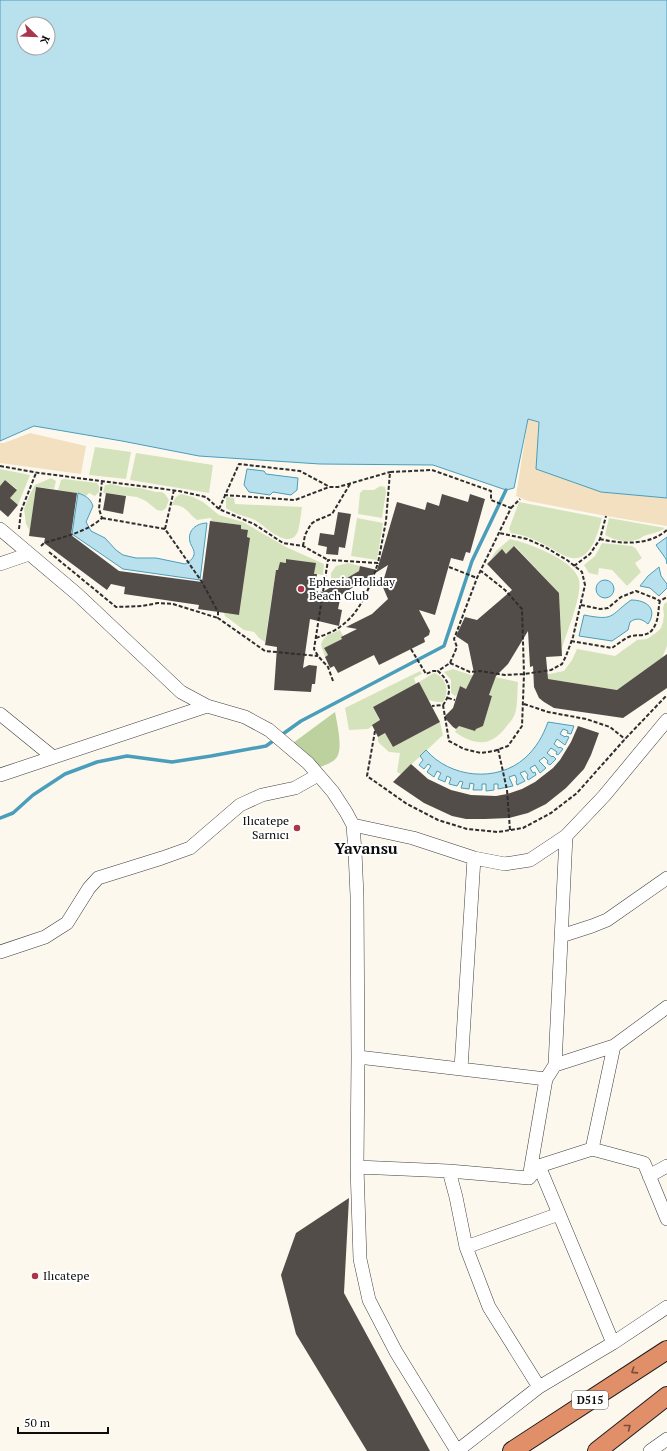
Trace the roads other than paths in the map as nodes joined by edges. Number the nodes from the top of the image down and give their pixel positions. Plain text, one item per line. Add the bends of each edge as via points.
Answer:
1 (0, 529) edge
2 (33, 548) junction
3 (0, 564) edge
4 (207, 706) junction
5 (0, 714) edge
6 (666, 724) edge
7 (53, 758) junction
8 (318, 775) junction
9 (0, 776) edge
10 (352, 825) junction
11 (566, 836) junction
12 (474, 858) junction
13 (667, 878) edge
14 (561, 936) junction
15 (0, 952) edge
16 (667, 1007) edge
17 (614, 1046) junction
18 (358, 1057) junction
19 (555, 1064) junction
20 (461, 1069) junction
21 (546, 1079) junction
22 (592, 1149) junction
23 (539, 1166) junction
24 (667, 1166) edge
25 (357, 1167) junction
26 (449, 1171) junction
27 (649, 1176) junction
28 (528, 1178) junction
29 (559, 1214) junction
30 (667, 1218) edge
31 (466, 1247) junction
32 (667, 1307) edge
33 (613, 1343) junction
34 (667, 1350) edge
35 (539, 1387) junction
36 (667, 1396) edge
37 (667, 1439) edge
38 (457, 1451) edge
39 (512, 1451) edge
40 (597, 1451) edge
41 (650, 1451) edge

1 - 2 street
2 - 3 street
2 - 4 street via 77,594 181,692
4 - 7 street
4 - 8 street via 245,717 269,730 308,763
5 - 7 street
6 - 11 street
7 - 9 street
8 - 10 street via 333,792
8 - 15 street via 295,788 262,796 240,805 190,848 98,878 67,923 45,937
10 - 12 street via 414,838
10 - 18 street via 356,896
11 - 12 street via 530,860 504,864
11 - 14 street
12 - 20 street
13 - 14 street via 607,920
14 - 19 street
16 - 17 street
17 - 19 street
17 - 22 street
18 - 20 street
18 - 25 street
19 - 21 street
20 - 21 street
21 - 28 street
22 - 23 street
22 - 27 street via 644,1163
23 - 28 street
23 - 29 street
24 - 27 street
25 - 26 street
25 - 38 street via 360,1259 369,1300 396,1352
26 - 28 street
26 - 31 street
27 - 30 street
29 - 31 street
29 - 33 street
31 - 35 street via 489,1307
32 - 33 street
33 - 35 street
34 -> 39 highway, D515
35 - 38 street
40 -> 36 highway
37 - 41 street

